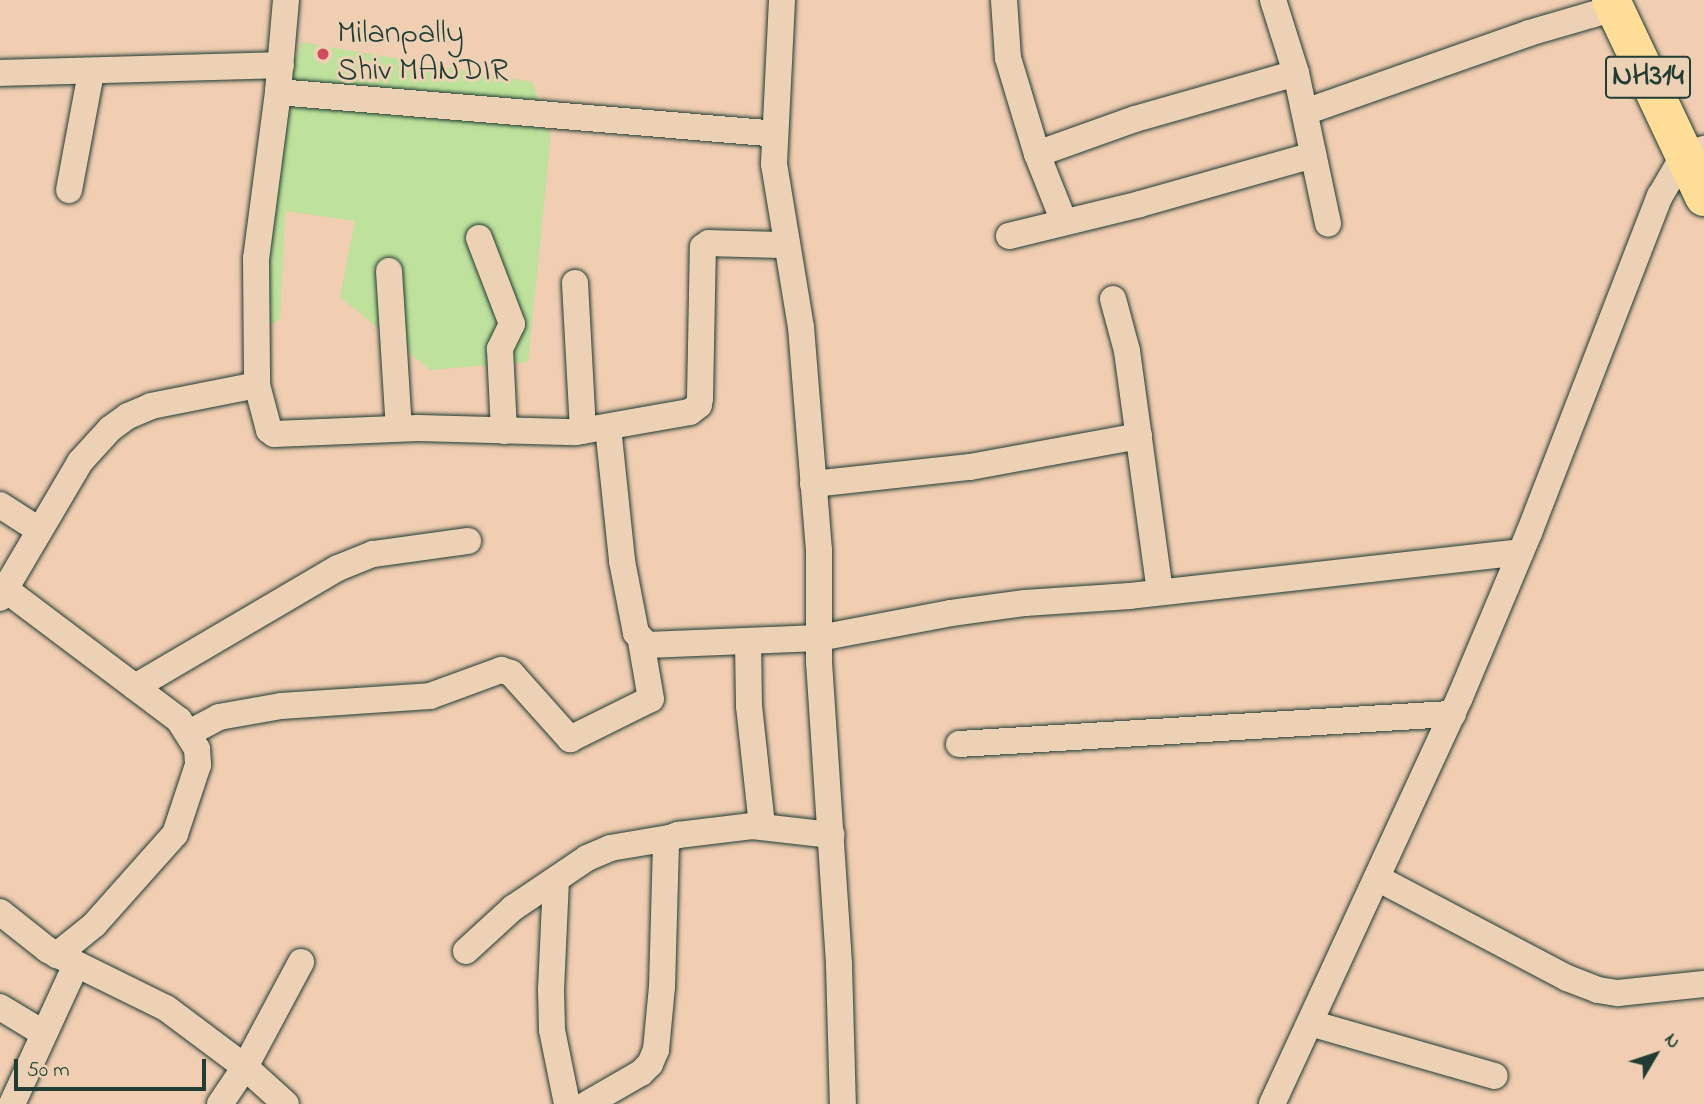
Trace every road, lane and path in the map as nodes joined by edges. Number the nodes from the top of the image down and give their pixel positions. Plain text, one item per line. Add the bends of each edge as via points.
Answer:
1 (286, 0) edge
2 (782, 0) edge
3 (1004, 0) edge
4 (1273, 0) edge
5 (1613, 4) edge
6 (281, 65) junction
7 (91, 72) junction
8 (0, 73) edge
9 (1296, 73) junction
10 (278, 92) junction
11 (1305, 112) junction
12 (773, 134) junction
13 (1694, 152) edge
14 (1037, 155) junction
15 (1313, 155) junction
16 (69, 190) dead end
17 (1704, 197) edge
18 (1064, 222) junction
19 (1328, 224) dead end
20 (1009, 236) dead end
21 (479, 238) dead end
22 (787, 245) junction
23 (389, 271) dead end
24 (575, 283) dead end
25 (1113, 299) dead end
26 (257, 385) junction
27 (400, 428) junction
28 (596, 429) junction
29 (504, 431) junction
30 (1139, 436) junction
31 (813, 484) junction
32 (0, 506) edge
33 (39, 530) junction
34 (468, 541) dead end
35 (1521, 552) junction
36 (1160, 592) junction
37 (2, 594) edge
38 (819, 638) junction
39 (641, 641) junction
40 (748, 641) junction
41 (135, 687) junction
42 (1453, 714) junction
43 (189, 733) junction
44 (959, 744) dead end
45 (762, 827) junction
46 (831, 835) junction
47 (670, 838) junction
48 (1378, 879) junction
49 (556, 880) junction
50 (0, 912) edge
51 (466, 951) dead end
52 (66, 960) junction
53 (301, 962) dead end
54 (1704, 984) edge
55 (0, 1007) edge
56 (1310, 1023) junction
57 (43, 1033) junction
58 (245, 1067) junction
59 (1494, 1076) dead end
60 (12, 1104) edge
61 (220, 1104) edge
62 (286, 1104) edge
63 (567, 1104) edge
64 (587, 1104) edge
65 (843, 1104) edge
66 (1272, 1104) edge

1 - 6 street
2 - 12 street
3 - 14 street via 1008,58
4 - 9 street
5 - 11 street
5 - 13 highway, NH314
6 - 7 street
6 - 10 street
7 - 8 street
7 - 16 street
9 - 11 street
9 - 14 street via 1135,119
10 - 12 street
10 - 26 street via 256,258
11 - 15 street
12 - 22 street via 776,189
13 - 17 highway, NH314
13 - 35 street via 1660,196
14 - 18 street
15 - 18 street
15 - 19 street
18 - 20 street
21 - 29 street via 512,324 500,349
22 - 28 street via 705,244 699,405 690,412
22 - 31 street via 801,327
23 - 27 street
24 - 28 street
25 - 30 street via 1127,351
26 - 27 street via 274,434
26 - 33 street via 151,406 128,415 80,462
27 - 29 street
28 - 29 street
28 - 39 street
30 - 31 street via 970,467
30 - 36 street
31 - 38 street
32 - 33 street
33 - 37 street
34 - 41 street via 373,554 338,568
35 - 36 street
35 - 42 street
36 - 38 street via 951,613
37 - 41 street
38 - 40 street
38 - 46 street
39 - 40 street via 647,645
39 - 43 street via 650,699 570,739 511,673 500,670 430,696 268,708 219,717
40 - 45 street via 749,706
41 - 43 street
42 - 44 street
42 - 48 street
43 - 52 street via 198,765 175,834
45 - 46 street
45 - 47 street via 740,826
46 - 65 street
47 - 49 street via 610,848
47 - 64 street via 666,845 656,1050 641,1073
48 - 54 street via 1598,990 1618,993
48 - 56 street
49 - 51 street via 513,908
49 - 63 street via 552,1030
50 - 52 street
52 - 57 street
52 - 58 street via 166,1008
53 - 58 street
55 - 57 street
56 - 59 street
56 - 66 street
57 - 60 street
58 - 61 street
58 - 62 street

